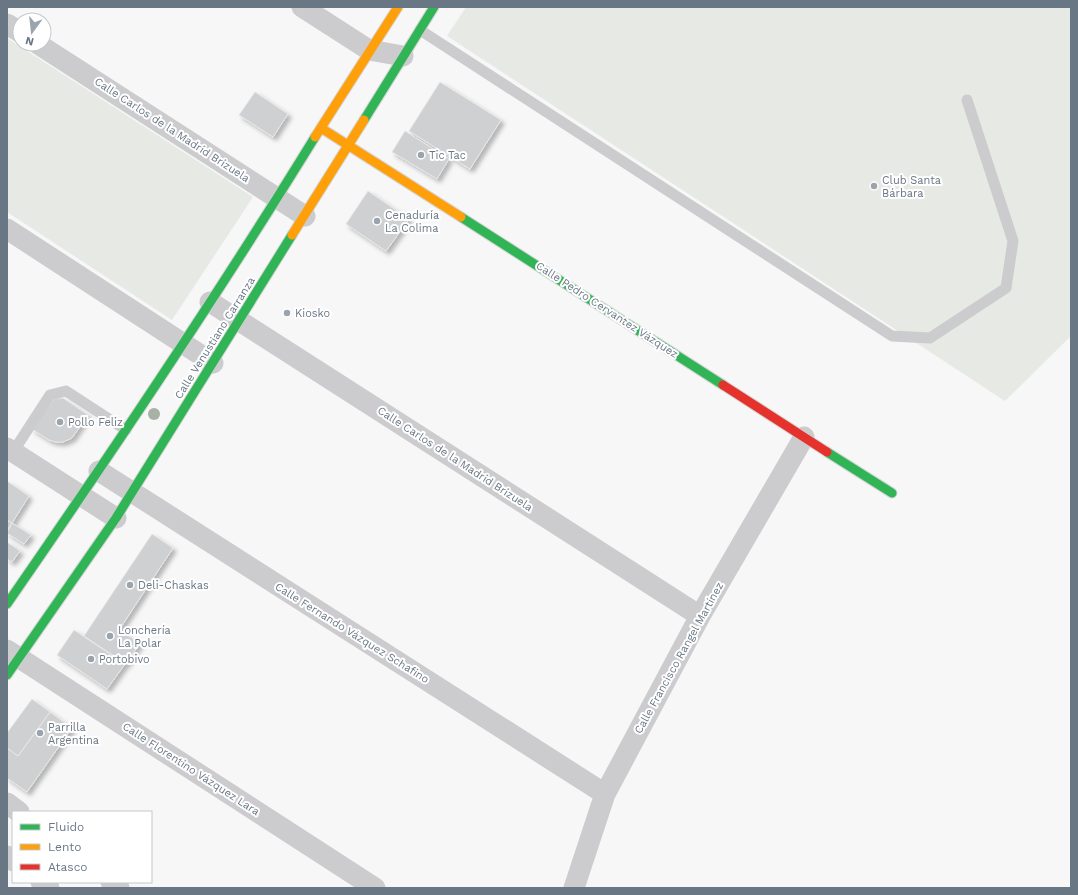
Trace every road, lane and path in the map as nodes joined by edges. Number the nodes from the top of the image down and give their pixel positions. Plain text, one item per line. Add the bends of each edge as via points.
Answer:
1 (302, 7) edge
2 (398, 7) edge
3 (434, 7) edge
4 (420, 30) junction
5 (369, 50) junction
6 (50, 52) edge
7 (403, 56) junction
8 (968, 100) dead end
9 (321, 128) junction
10 (348, 144) junction
11 (278, 199) junction
12 (305, 216) junction
13 (7, 229) edge
14 (210, 302) junction
15 (240, 321) junction
16 (182, 344) junction
17 (213, 363) junction
18 (126, 430) junction
19 (804, 437) junction
20 (10, 450) edge
21 (99, 471) junction
22 (131, 493) junction
23 (892, 493) dead end
24 (83, 496) junction
25 (116, 518) junction
26 (7, 604) edge
27 (700, 616) junction
28 (11, 661) edge
29 (605, 794) junction
30 (7, 803) edge
31 (18, 811) edge
32 (375, 888) edge
33 (574, 888) edge

1 - 5 street
2 - 5 street, Calle Venustiano Carranza
3 - 4 street, Calle Venustiano Carranza
4 - 7 street, Calle Venustiano Carranza
4 - 8 lane via 892,336 930,338 1006,288 1014,242
5 - 7 street
5 - 9 street, Calle Venustiano Carranza
6 - 11 street, Calle Carlos de la Madrid Brizuela
7 - 10 street, Calle Venustiano Carranza
9 - 10 street, Calle Pedro Cervantez Vázquez
9 - 11 street, Calle Venustiano Carranza
10 - 12 street, Calle Venustiano Carranza
10 - 19 street, Calle Pedro Cervantez Vázquez
11 - 12 street, Calle Carlos de la Madrid Brizuela
11 - 14 street, Calle Venustiano Carranza
12 - 15 street, Calle Venustiano Carranza
13 - 16 street
14 - 15 street, Calle Carlos de la Madrid Brizuela
14 - 16 street, Calle Venustiano Carranza
15 - 17 street, Calle Venustiano Carranza
15 - 27 street, Calle Carlos de la Madrid Brizuela
16 - 17 street
16 - 18 street, Calle Venustiano Carranza
17 - 22 street, Calle Venustiano Carranza
18 - 20 lane via 66,391 50,395
18 - 21 street, Calle Venustiano Carranza
19 - 23 street, Calle Pedro Cervantez Vázquez
19 - 27 street, Calle Francisco Rangel Martínez
20 - 24 street
21 - 22 street, Calle Fernando Vázquez Schafino
21 - 24 street, Calle Venustiano Carranza
22 - 25 street, Calle Venustiano Carranza
22 - 29 street, Calle Fernando Vázquez Schafino
24 - 25 street
24 - 26 street, Calle Venustiano Carranza
25 - 28 street, Calle Venustiano Carranza
27 - 29 street, Calle Francisco Rangel Martínez
28 - 32 street, Calle Florentino Vázquez Lara
29 - 33 street, Calle Francisco Rangel Martínez
30 - 31 street

